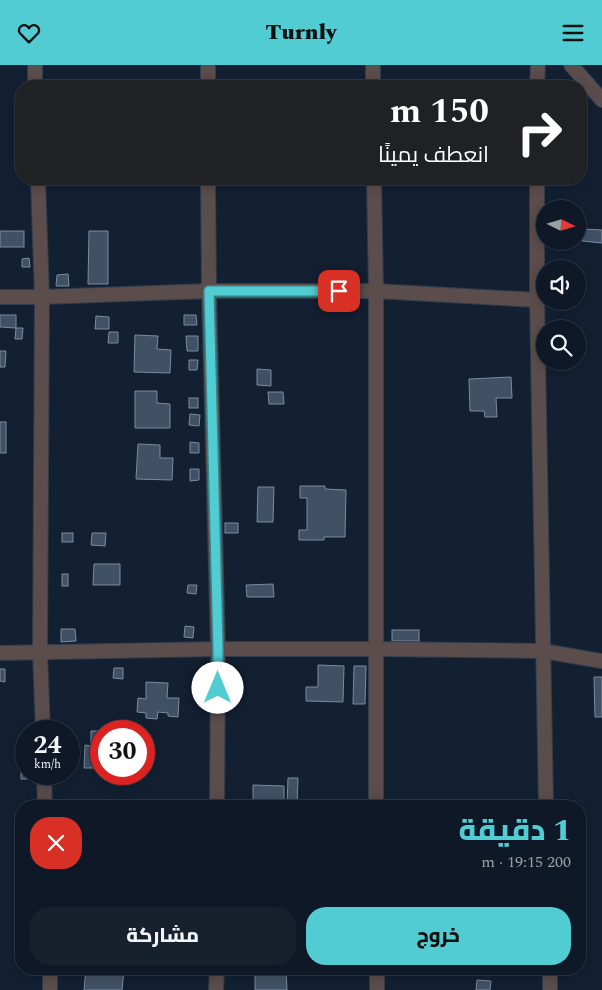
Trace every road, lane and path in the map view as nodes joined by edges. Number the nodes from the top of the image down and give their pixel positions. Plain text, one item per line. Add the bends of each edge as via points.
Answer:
1 (35, 65) edge
2 (208, 65) edge
3 (373, 65) edge
4 (538, 65) edge
5 (571, 65) edge
6 (35, 80) edge
7 (208, 80) edge
8 (373, 80) edge
9 (538, 80) edge
10 (584, 80) edge
11 (587, 83) edge
12 (602, 100) edge
13 (38, 185) edge
14 (208, 185) edge
15 (374, 185) edge
16 (537, 185) edge
17 (537, 260) edge
18 (209, 291) junction
19 (376, 291) junction
20 (0, 297) edge
21 (42, 297) junction
22 (536, 300) edge
23 (537, 310) edge
24 (218, 649) junction
25 (376, 649) junction
26 (543, 651) junction
27 (0, 653) edge
28 (40, 653) junction
29 (602, 661) edge
30 (43, 720) edge
31 (44, 785) edge
32 (45, 800) edge
33 (217, 800) edge
34 (376, 800) edge
35 (546, 800) edge
36 (50, 975) edge
37 (216, 975) edge
38 (377, 975) edge
39 (550, 975) edge
40 (50, 990) edge
41 (216, 990) edge
42 (377, 990) edge
43 (550, 990) edge

1 - 6 street
2 - 7 street
3 - 8 street
4 - 9 street
5 - 10 street
11 - 12 street
13 - 21 street
14 - 18 street
15 - 19 street
16 - 17 street
18 - 19 street
18 - 21 street
18 - 24 street
19 - 22 street
19 - 25 street
20 - 21 street
21 - 28 street
23 - 26 street
24 - 25 street
24 - 28 street
24 - 33 street
25 - 26 street
25 - 34 street
26 - 29 street
26 - 35 street
27 - 28 street
28 - 30 street
31 - 32 street
36 - 40 street
37 - 41 street
38 - 42 street
39 - 43 street

